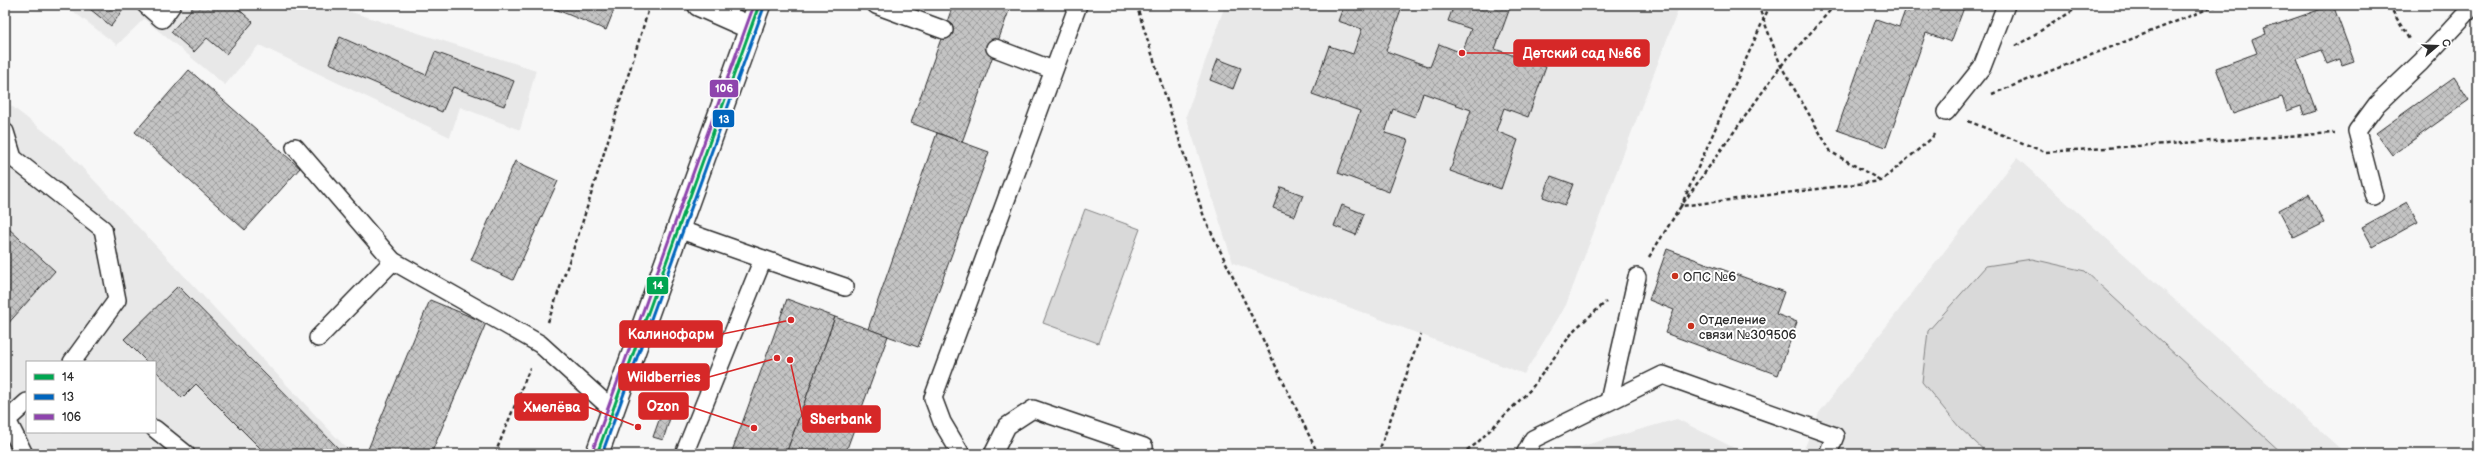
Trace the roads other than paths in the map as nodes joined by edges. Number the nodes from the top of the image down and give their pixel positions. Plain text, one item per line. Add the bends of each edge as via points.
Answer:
1 (146, 5) edge
2 (172, 5) edge
3 (699, 5) edge
4 (759, 5) edge
5 (876, 5) edge
6 (1078, 5) edge
7 (2006, 5) edge
8 (2474, 5) edge
9 (751, 28) junction
10 (944, 30) dead end
11 (995, 48) dead end
12 (1054, 70) junction
13 (1946, 112) road end
14 (5, 132) edge
15 (295, 147) dead end
16 (9, 160) edge
17 (2374, 196) dead end
18 (678, 229) junction
19 (763, 259) junction
20 (394, 261) junction
21 (1637, 277) road end
22 (845, 287) dead end
23 (318, 338) dead end
24 (74, 361) edge
25 (1609, 401) junction
26 (26, 403) edge
27 (612, 410) junction
28 (6, 419) edge
29 (156, 429) edge
30 (1144, 447) dead end
31 (24, 454) edge
32 (186, 454) edge
33 (597, 454) edge
34 (684, 454) edge
35 (961, 454) edge
36 (993, 454) edge
37 (1525, 454) edge
38 (1828, 454) edge

1 - 2 lane via 162,19
3 - 9 main road
4 - 9 main road
5 - 10 lane
6 - 12 lane
7 - 13 lane via 1982,66
8 - 17 lane via 2378,104 2356,132
9 - 18 main road
11 - 12 lane
12 - 35 lane via 933,398 942,422
14 - 16 lane
15 - 20 lane
16 - 24 lane via 103,229 118,300
18 - 19 lane
18 - 27 main road
19 - 22 lane
19 - 34 lane
20 - 23 lane
20 - 27 lane via 540,344
21 - 25 lane
25 - 37 lane via 1533,439
25 - 38 lane via 1663,375 1835,436
26 - 28 lane
27 - 33 main road
28 - 31 lane
29 - 32 lane
30 - 36 lane via 1033,409 1007,426

